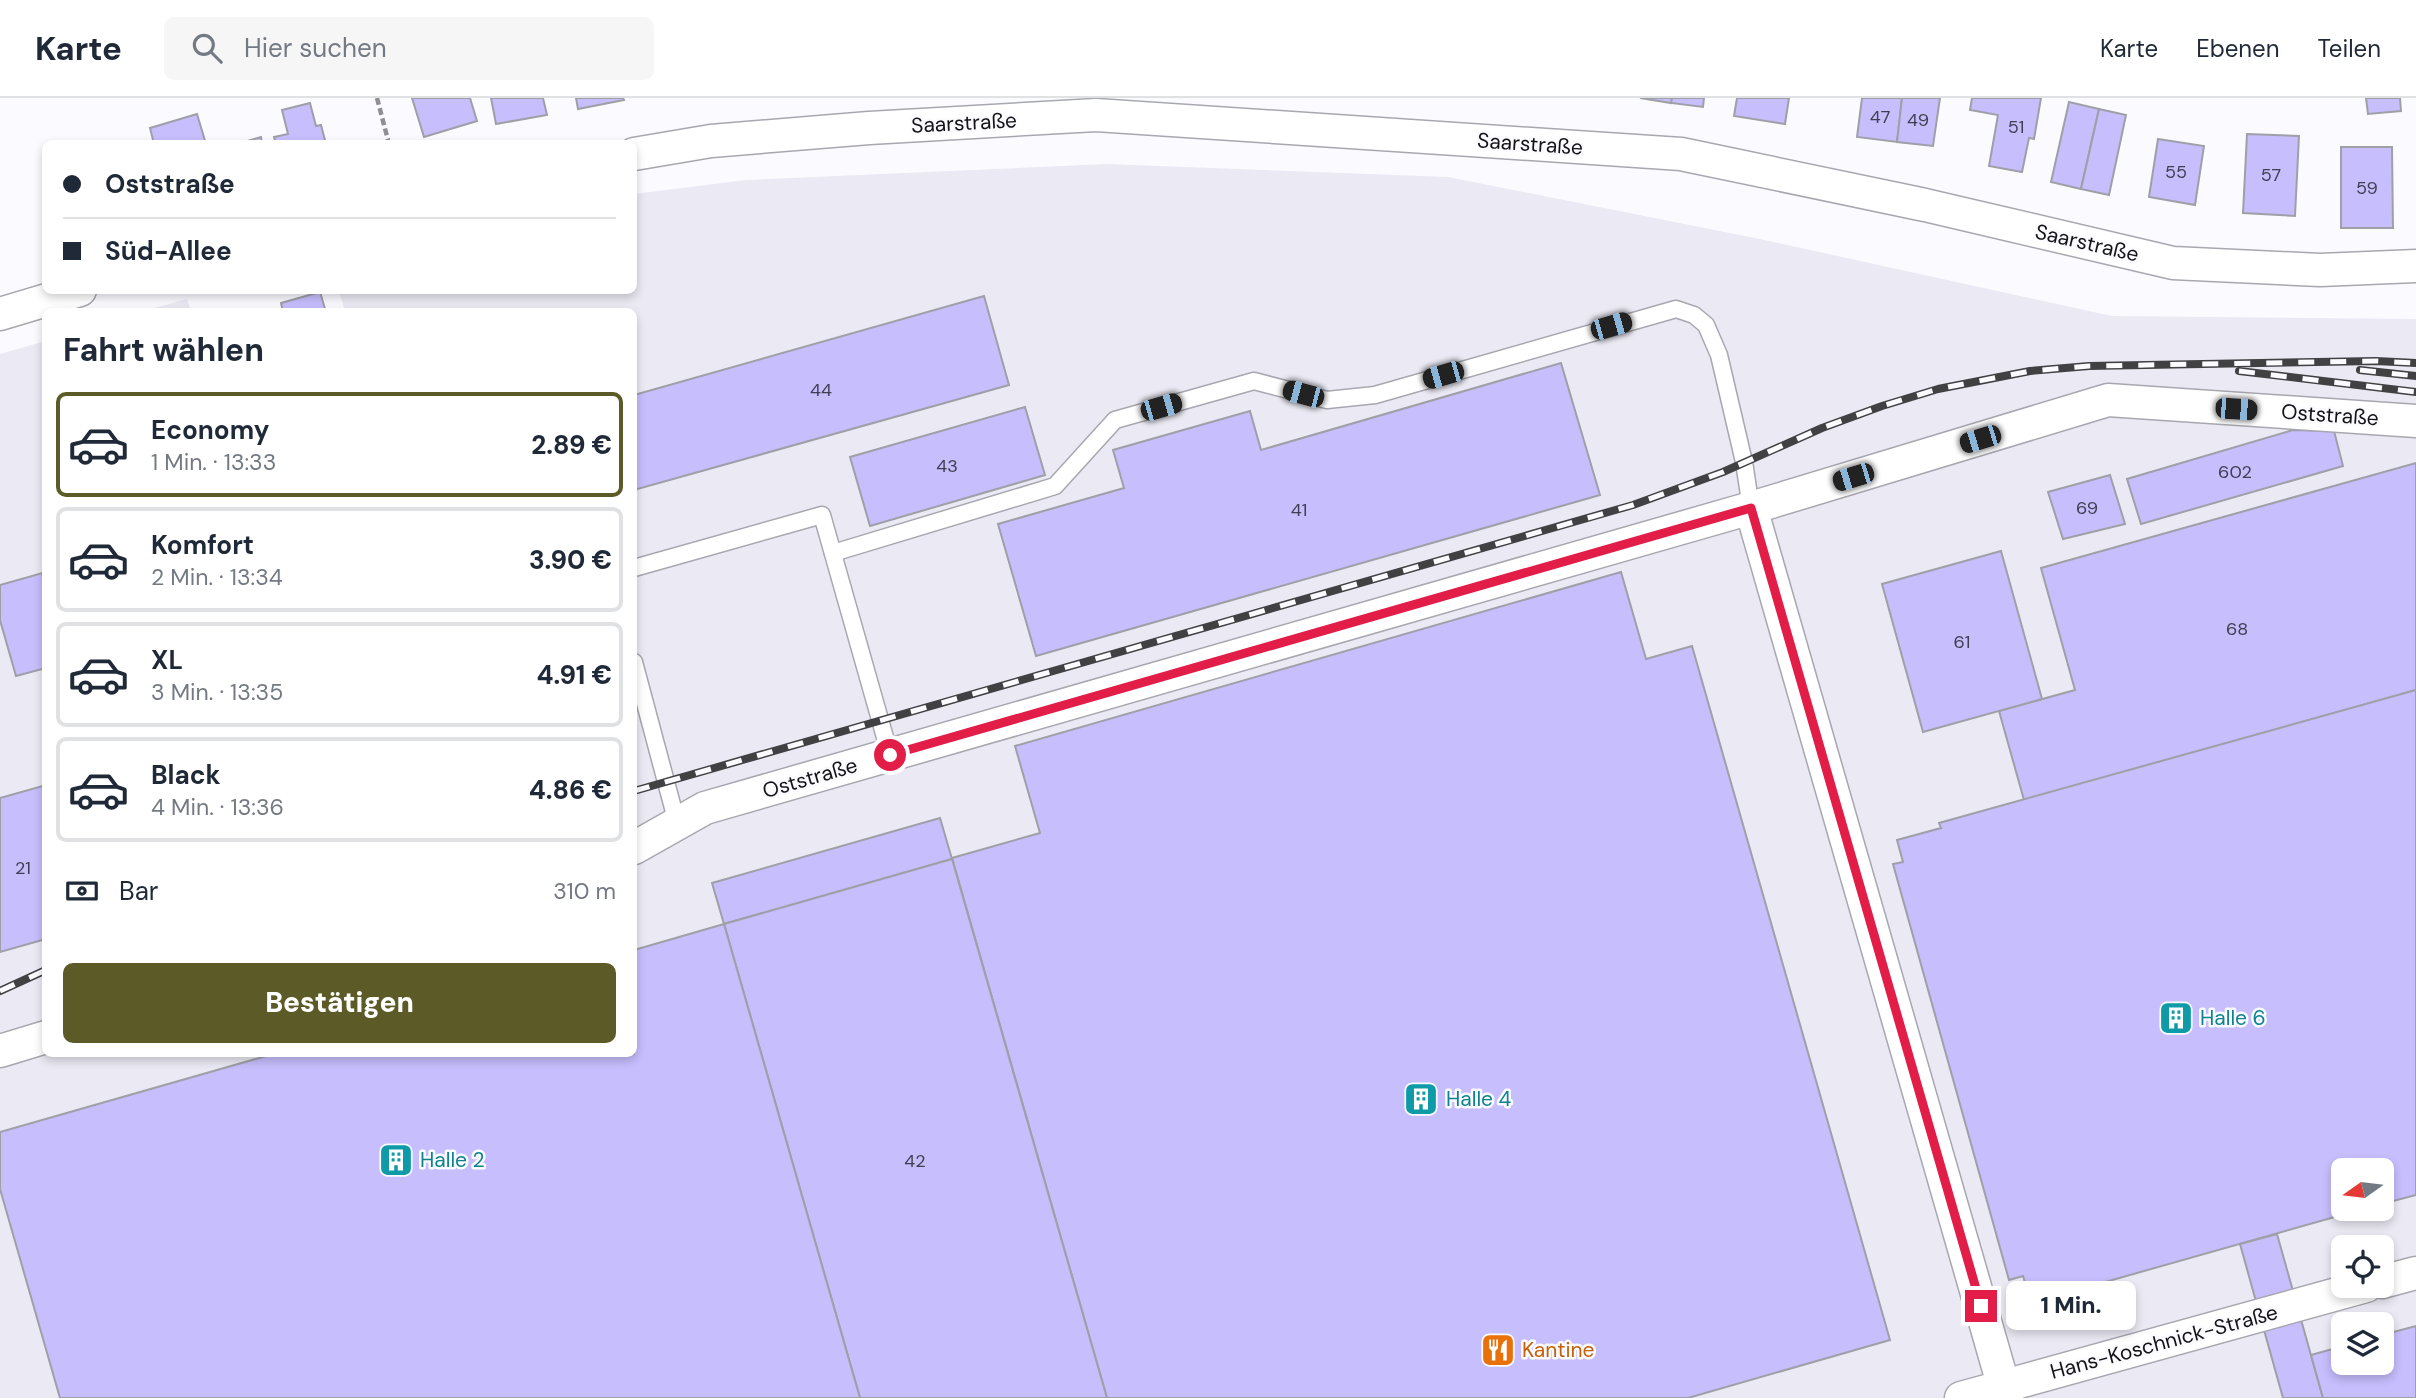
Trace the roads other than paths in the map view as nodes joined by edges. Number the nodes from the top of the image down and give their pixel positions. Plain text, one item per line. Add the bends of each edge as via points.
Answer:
1 (1097, 107) edge
2 (637, 153) edge
3 (2416, 266) edge
4 (67, 294) edge
5 (0, 314) edge
6 (2416, 421) edge
7 (1751, 508) junction
8 (833, 553) junction
9 (637, 567) edge
10 (637, 673) edge
11 (890, 755) junction
12 (677, 823) junction
13 (637, 846) edge
14 (42, 1038) edge
15 (0, 1051) edge
16 (2416, 1273) edge
17 (2394, 1279) edge
18 (2331, 1296) edge
19 (2006, 1392) edge
20 (1961, 1398) edge

1 - 2 street, Saarstraße via 711,141
1 - 3 street, Saarstraße via 1681,154 2173,263 2320,270
4 - 5 street
6 - 7 street, Oststraße via 2108,400
7 - 8 lane via 1718,355 1706,325 1676,309 1375,395 1327,400 1254,381 1115,420 1055,486
7 - 11 street, Oststraße
7 - 19 street
8 - 9 lane via 822,515
8 - 11 lane
10 - 12 lane
11 - 12 street, Oststraße via 705,808
12 - 13 street, Oststraße
14 - 15 street
16 - 17 street
18 - 19 street, Hans-Koschnick-Straße
19 - 20 street, Hans-Koschnick-Straße

